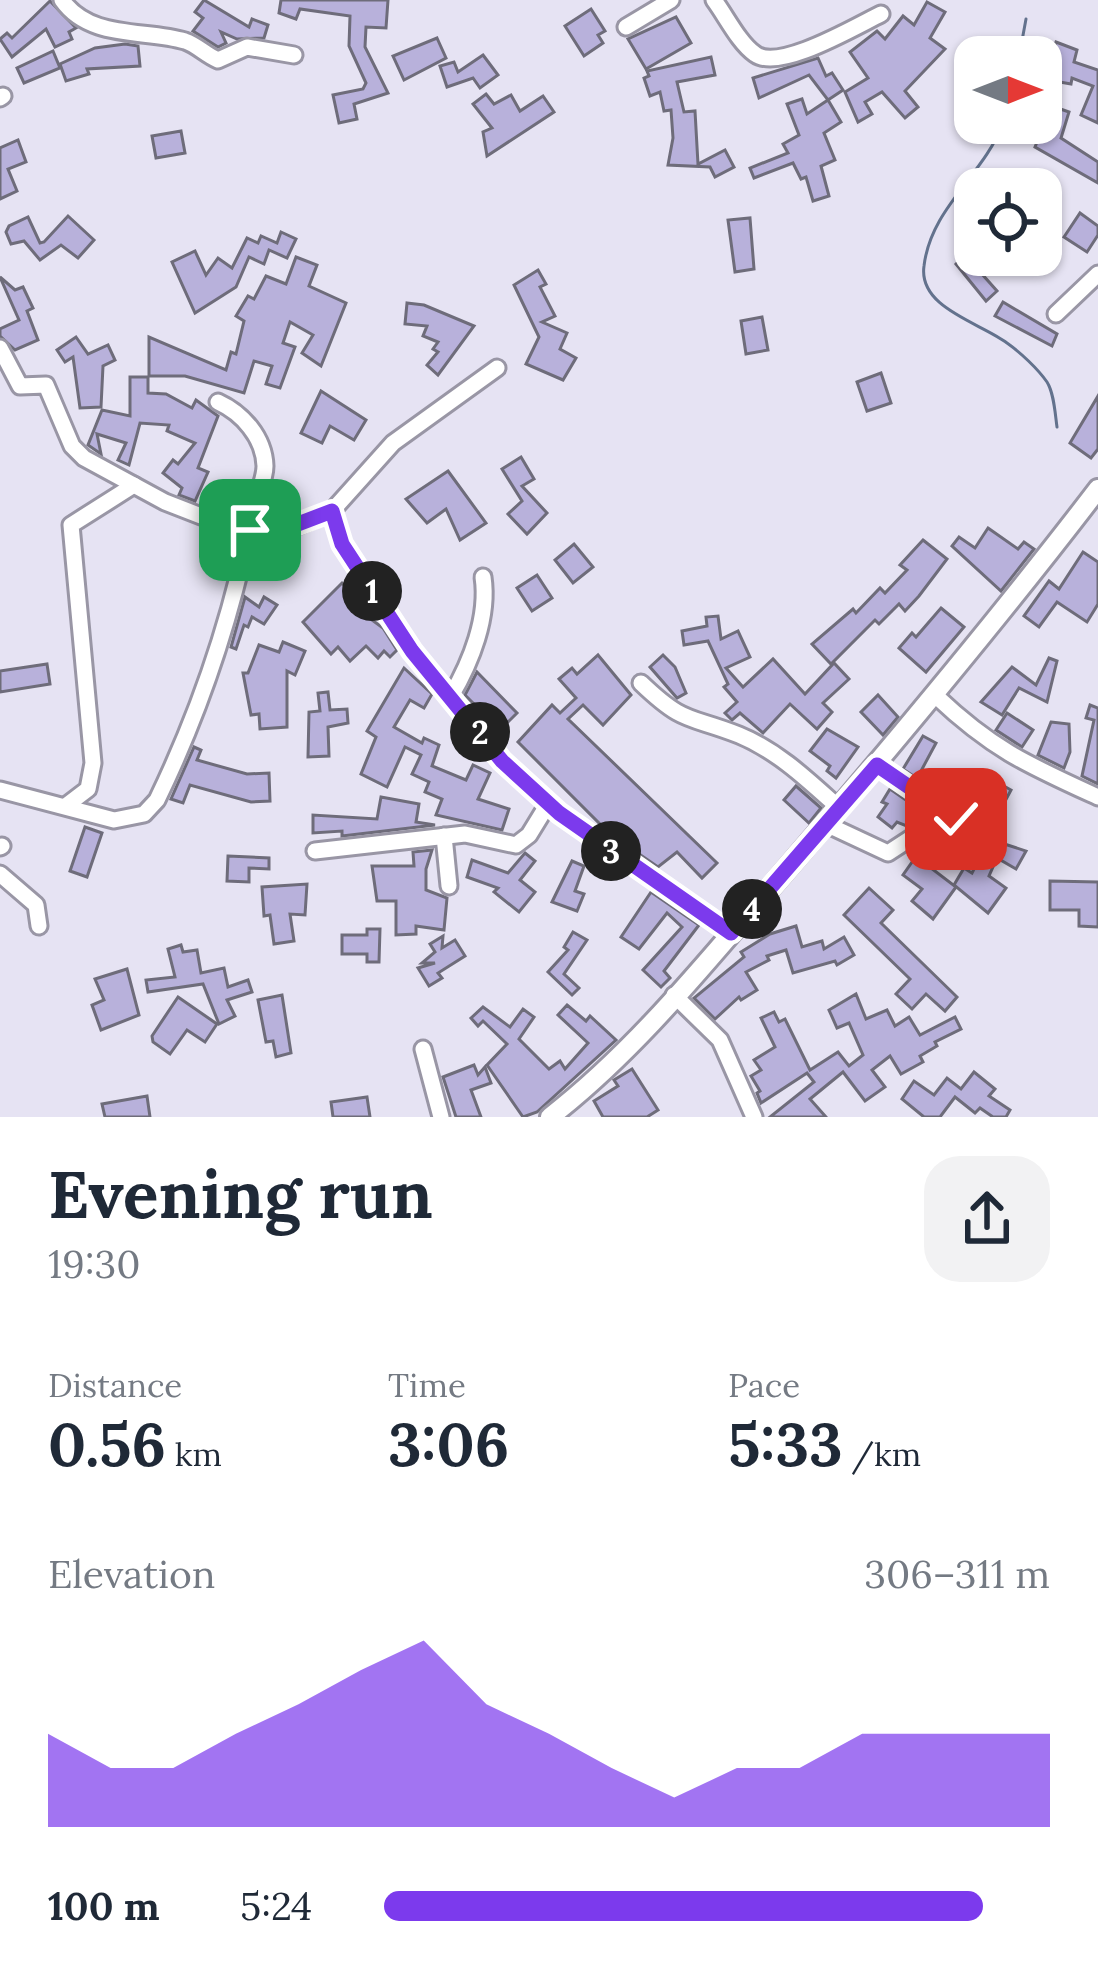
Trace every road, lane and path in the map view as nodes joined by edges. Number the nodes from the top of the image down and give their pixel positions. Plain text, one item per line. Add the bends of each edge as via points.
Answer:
1 (62, 0) edge
2 (671, 0) edge
3 (714, 0) edge
4 (881, 14) dead end
5 (626, 27) dead end
6 (294, 55) dead end
7 (1098, 274) edge
8 (1056, 314) dead end
9 (0, 348) edge
10 (497, 368) dead end
11 (218, 401) dead end
12 (134, 485) junction
13 (1098, 489) edge
14 (332, 511) junction
15 (250, 530) junction
16 (269, 535) junction
17 (247, 551) junction
18 (483, 577) dead end
19 (641, 683) dead end
20 (451, 696) junction
21 (936, 696) junction
22 (877, 765) junction
23 (0, 790) edge
24 (1098, 797) edge
25 (548, 804) junction
26 (68, 805) junction
27 (832, 816) junction
28 (978, 835) dead end
29 (444, 836) junction
30 (910, 838) dead end
31 (315, 850) dead end
32 (0, 874) edge
33 (449, 886) dead end
34 (39, 926) dead end
35 (731, 933) junction
36 (674, 995) junction
37 (423, 1048) dead end
38 (441, 1117) edge
39 (550, 1117) edge
40 (754, 1117) edge

1 - 6 street via 96,24 189,42 218,60 247,47
2 - 5 street
3 - 4 street via 754,53 772,59
7 - 8 street
9 - 12 street via 20,386 46,385 77,452
10 - 14 street via 394,443
11 - 15 street via 240,414 262,451
12 - 15 street
12 - 26 street via 71,526 93,763 88,789
13 - 21 main road
14 - 16 street
14 - 20 street via 375,597
15 - 16 street
15 - 17 street
16 - 17 street
17 - 26 street via 200,699 157,800 131,820
18 - 20 street via 471,657
19 - 27 street via 676,716 740,736 792,766
20 - 25 street
21 - 22 main road
21 - 24 street via 996,748
22 - 27 main road
22 - 28 street
23 - 26 street
25 - 29 street via 516,844
25 - 35 street
27 - 30 street via 888,853
27 - 35 main road
29 - 31 street
29 - 33 street
32 - 34 street via 36,905
35 - 36 main road
36 - 39 main road
36 - 40 street via 720,1040
37 - 38 street

